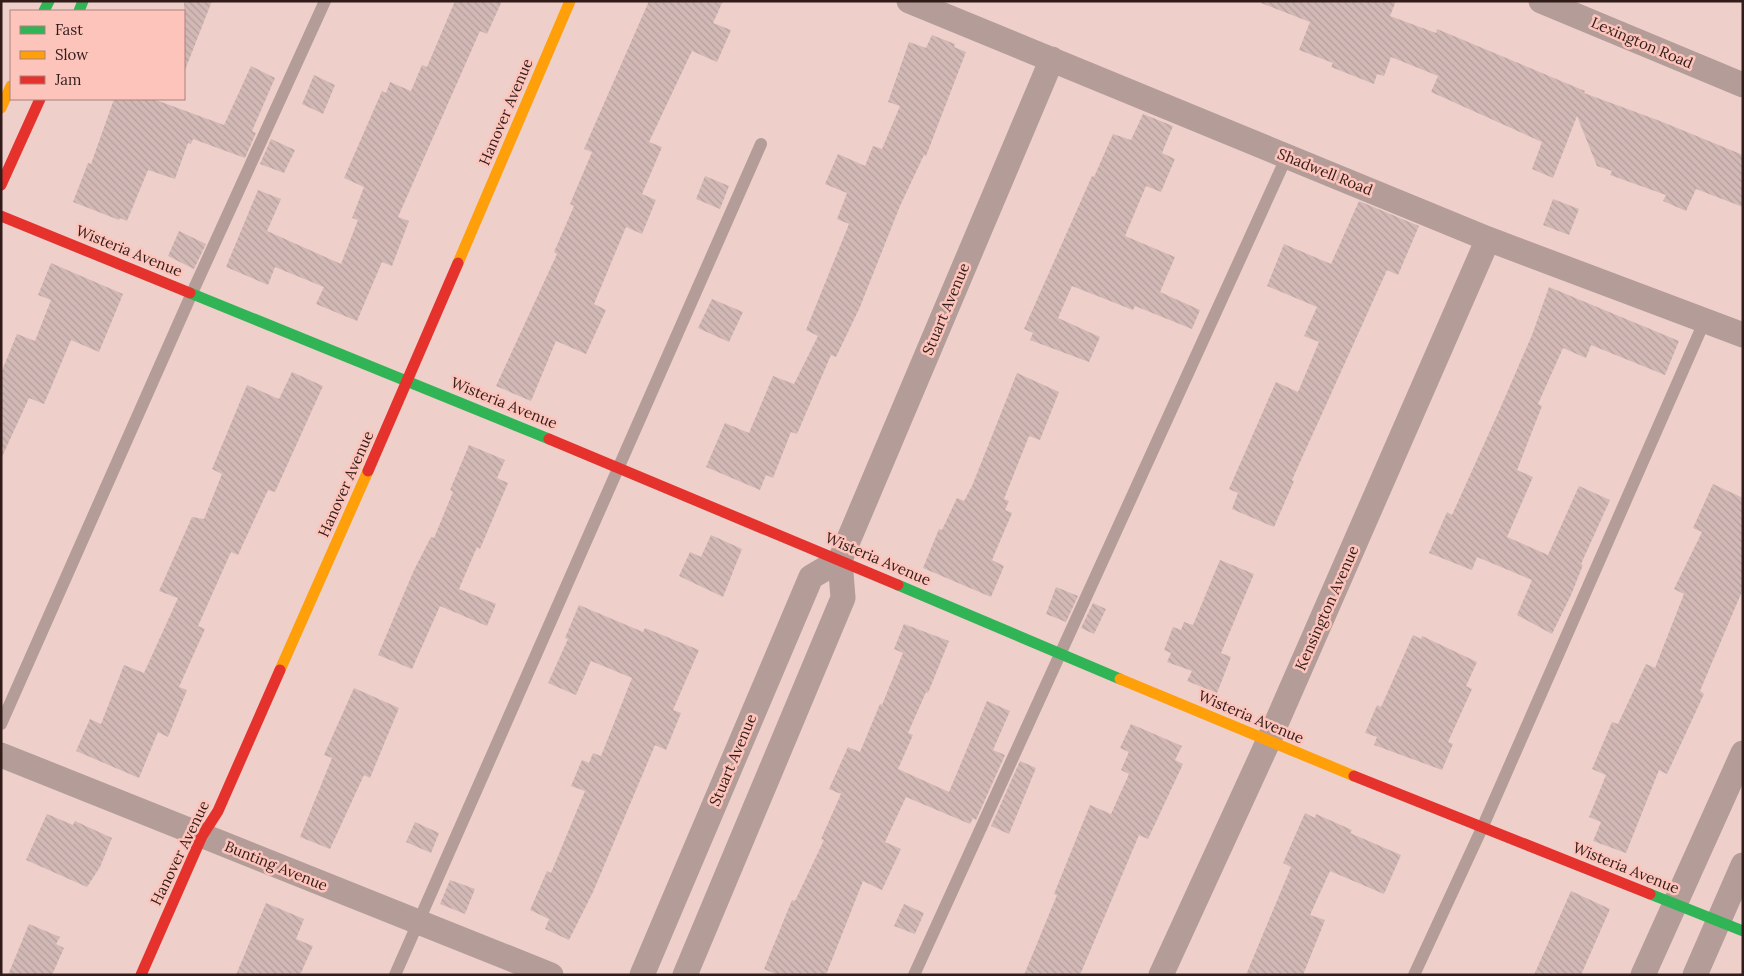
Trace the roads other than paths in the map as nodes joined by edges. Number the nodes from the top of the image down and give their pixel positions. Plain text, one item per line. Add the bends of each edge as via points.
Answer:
1 (325, 1) edge
2 (570, 1) edge
3 (909, 1) edge
4 (1541, 1) edge
5 (1052, 59) junction
6 (1743, 85) edge
7 (10, 88) edge
8 (40, 100) edge
9 (1, 108) edge
10 (761, 144) dead end
11 (1287, 156) junction
12 (1, 185) edge
13 (1, 216) edge
14 (1488, 239) junction
15 (192, 293) junction
16 (1705, 320) junction
17 (1743, 335) edge
18 (408, 380) junction
19 (618, 467) junction
20 (840, 560) junction
21 (1060, 653) junction
22 (1, 724) edge
23 (1268, 742) junction
24 (1743, 753) edge
25 (1, 755) edge
26 (1483, 826) junction
27 (202, 836) junction
28 (1743, 865) edge
29 (1675, 904) junction
30 (1718, 921) junction
31 (418, 923) junction
32 (1743, 931) edge
33 (141, 975) edge
34 (395, 975) edge
35 (551, 975) edge
36 (642, 975) edge
37 (685, 975) edge
38 (914, 975) edge
39 (1161, 975) edge
40 (1414, 975) edge
41 (1643, 975) edge
42 (1695, 975) edge

1 - 15 lane
2 - 18 street, Hanover Avenue
3 - 5 street, Shadwell Road
4 - 6 street, Lexington Road
5 - 11 street, Shadwell Road
5 - 20 street, Stuart Avenue
7 - 9 street
8 - 12 street
10 - 19 lane
11 - 14 street, Shadwell Road
11 - 21 lane
13 - 15 street, Wisteria Avenue
14 - 16 street, Shadwell Road
14 - 23 street, Kensington Avenue
15 - 18 street, Wisteria Avenue
15 - 22 lane
16 - 17 street, Shadwell Road
16 - 26 lane
18 - 19 street, Wisteria Avenue
18 - 27 street, Hanover Avenue via 218,811
19 - 20 street, Wisteria Avenue
19 - 31 lane
20 - 21 street, Wisteria Avenue
20 - 36 street, Stuart Avenue via 811,577
20 - 37 street, Stuart Avenue via 843,598
21 - 23 street, Wisteria Avenue
21 - 38 lane
23 - 26 street, Wisteria Avenue
23 - 39 street, Kensington Avenue
24 - 29 street
25 - 27 street, Bunting Avenue
26 - 29 street, Wisteria Avenue
26 - 40 lane
27 - 31 street, Bunting Avenue
27 - 33 street, Hanover Avenue
28 - 30 street
29 - 30 street, Wisteria Avenue
29 - 41 street
30 - 32 street, Wisteria Avenue
30 - 42 street
31 - 34 lane
31 - 35 street, Bunting Avenue

